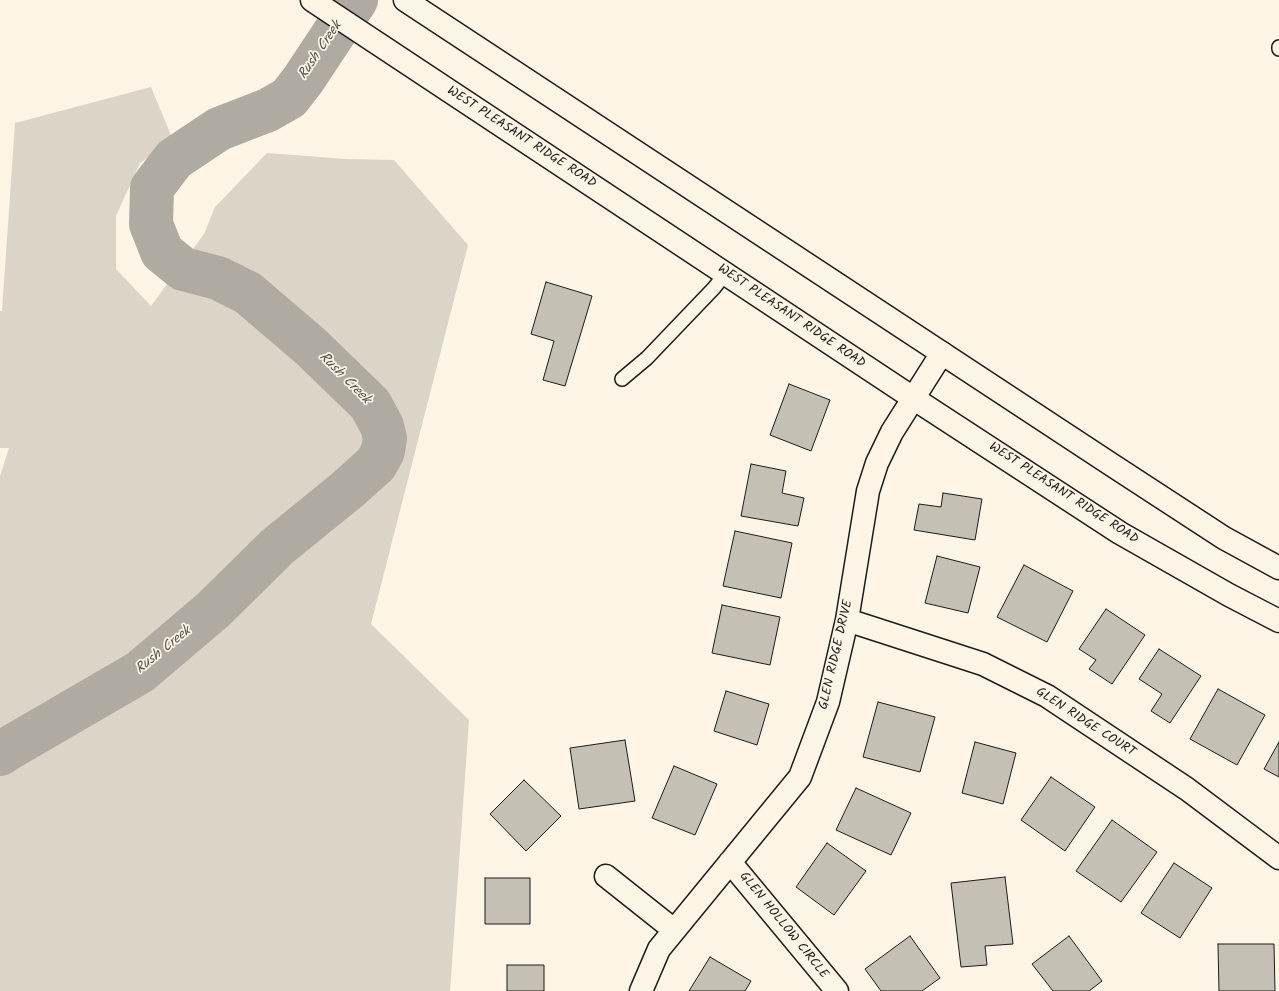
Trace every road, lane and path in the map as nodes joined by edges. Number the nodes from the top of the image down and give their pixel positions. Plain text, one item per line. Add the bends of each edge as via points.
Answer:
1 (312, 0) edge
2 (405, 0) edge
3 (726, 274) junction
4 (942, 354) junction
5 (622, 379) dead end
6 (913, 398) junction
7 (1279, 568) edge
8 (847, 620) junction
9 (1279, 621) edge
10 (1279, 858) edge
11 (730, 862) junction
12 (606, 876) dead end
13 (674, 930) junction
14 (641, 991) edge
15 (837, 991) edge

1 - 3 main road, WEST PLEASANT RIDGE ROAD
2 - 4 main road
3 - 5 lane via 648,358
3 - 6 main road, WEST PLEASANT RIDGE ROAD
4 - 6 main road, GLEN RIDGE DRIVE
4 - 7 main road via 1224,538
6 - 8 main road, GLEN RIDGE DRIVE via 892,432 877,463 868,491
6 - 9 main road, WEST PLEASANT RIDGE ROAD via 1120,533
8 - 10 main road, GLEN RIDGE COURT via 983,664 1047,696 1187,789
8 - 11 main road, GLEN RIDGE DRIVE via 828,702 800,777
11 - 13 main road, GLEN RIDGE DRIVE
11 - 15 main road, GLEN HOLLOW CIRCLE
12 - 13 main road
13 - 14 main road, GLEN RIDGE DRIVE via 658,949

